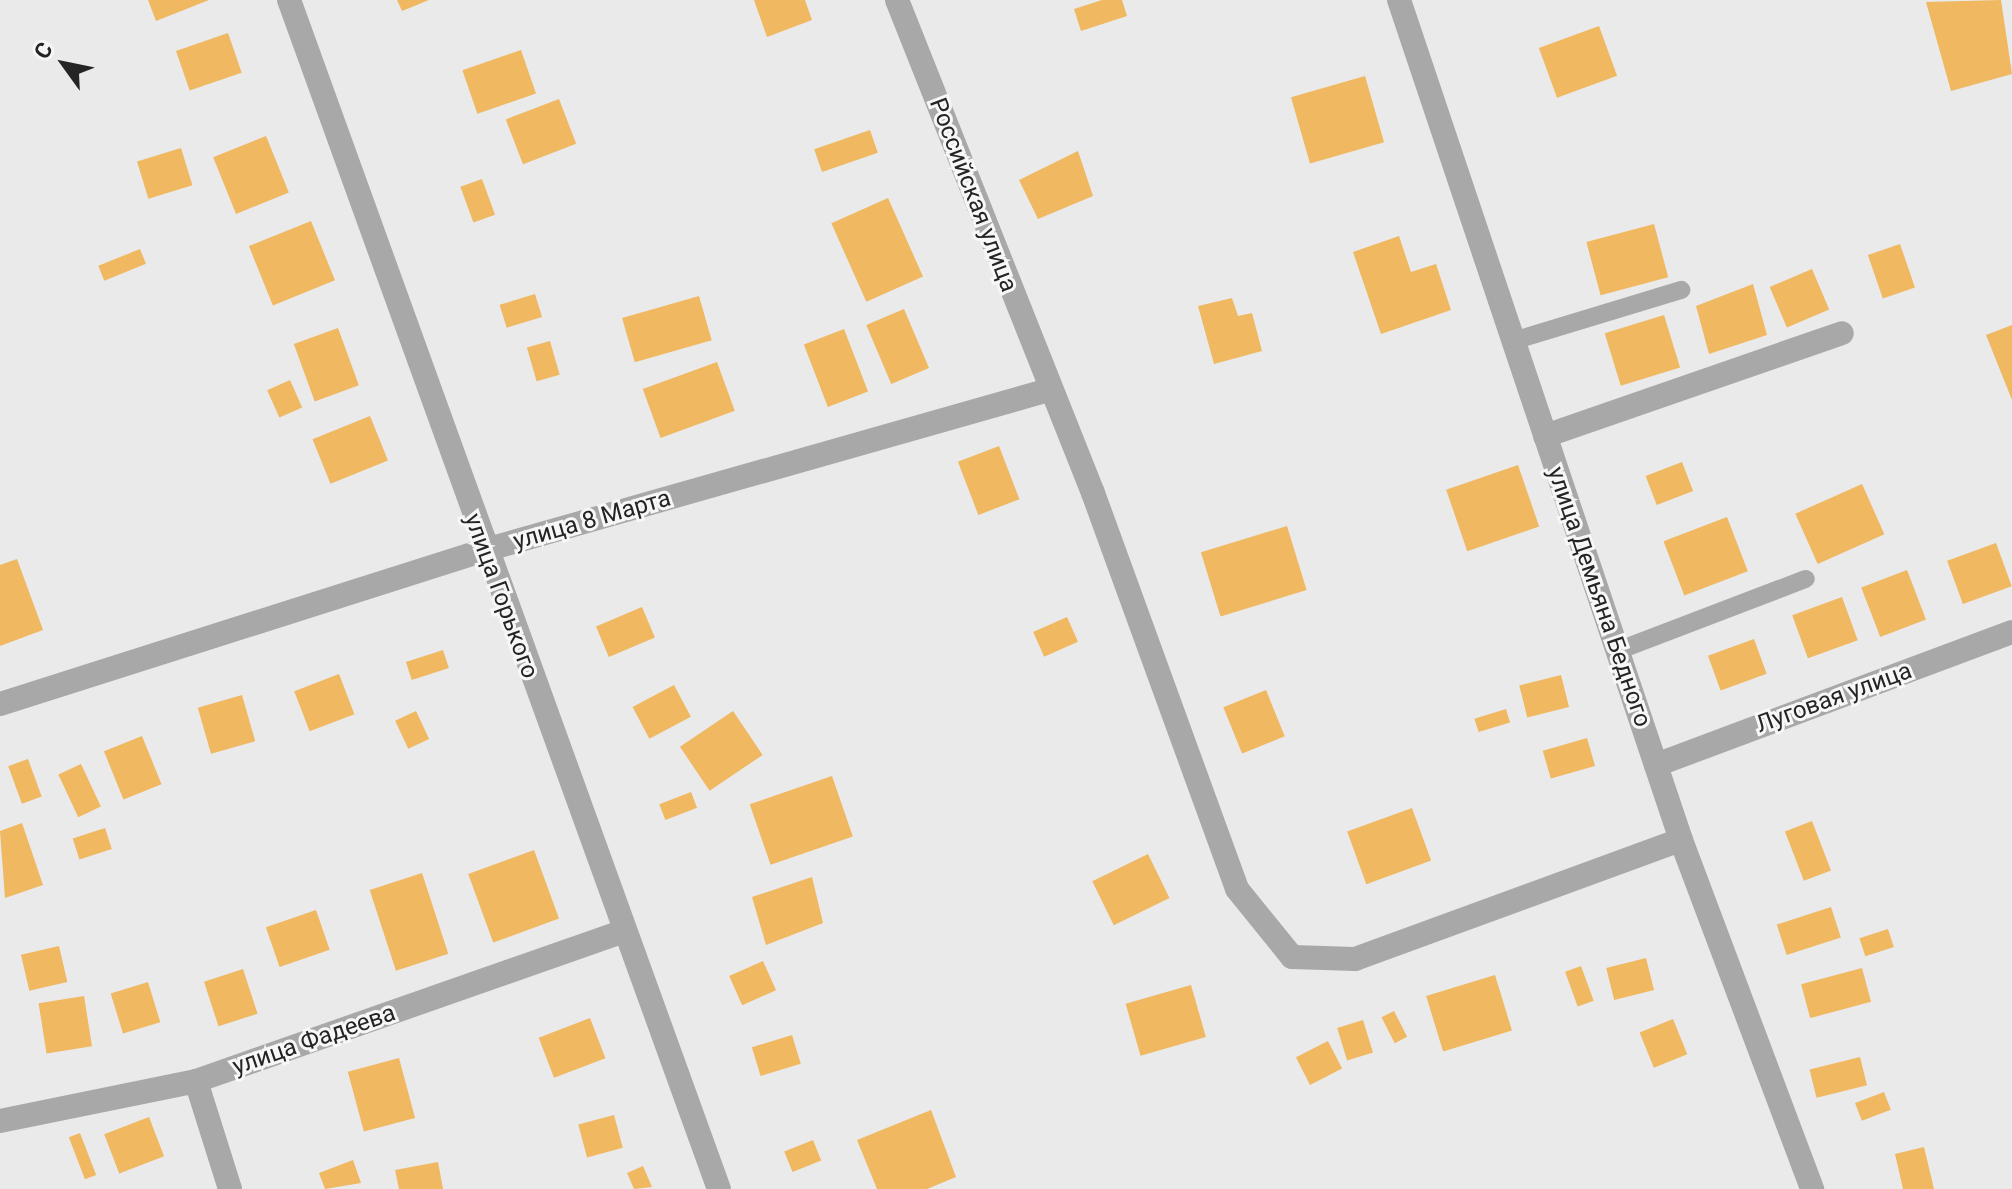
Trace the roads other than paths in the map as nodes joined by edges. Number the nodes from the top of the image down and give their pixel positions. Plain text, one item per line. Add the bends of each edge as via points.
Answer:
1 (289, 0) edge
2 (897, 0) edge
3 (1399, 0) edge
4 (1681, 290) dead end
5 (1842, 333) dead end
6 (1513, 341) junction
7 (1049, 390) junction
8 (1545, 436) junction
9 (485, 550) junction
10 (1806, 579) dead end
11 (2012, 632) edge
12 (1617, 651) junction
13 (0, 704) edge
14 (1656, 765) junction
15 (1681, 840) junction
16 (621, 932) junction
17 (196, 1081) junction
18 (0, 1121) edge
19 (230, 1189) edge
20 (719, 1189) edge
21 (1812, 1189) edge

1 - 9 street, улица Горького
2 - 7 street, Российская улица
3 - 6 street, улица Демьяна Бедного
4 - 6 lane
5 - 8 street
6 - 8 street, улица Демьяна Бедного
7 - 9 street, улица 8 Марта
7 - 15 street, Российская улица via 1237,889 1292,957 1355,959
8 - 12 street, улица Демьяна Бедного
9 - 13 street, улица 8 Марта
9 - 16 street, улица Горького
10 - 12 lane
11 - 14 street, Луговая улица
12 - 14 street, улица Демьяна Бедного
14 - 15 street, улица Демьяна Бедного
15 - 21 street, улица Демьяна Бедного
16 - 17 street, улица Фадеева
16 - 20 street, улица Горького
17 - 18 street, улица Фадеева
17 - 19 street

